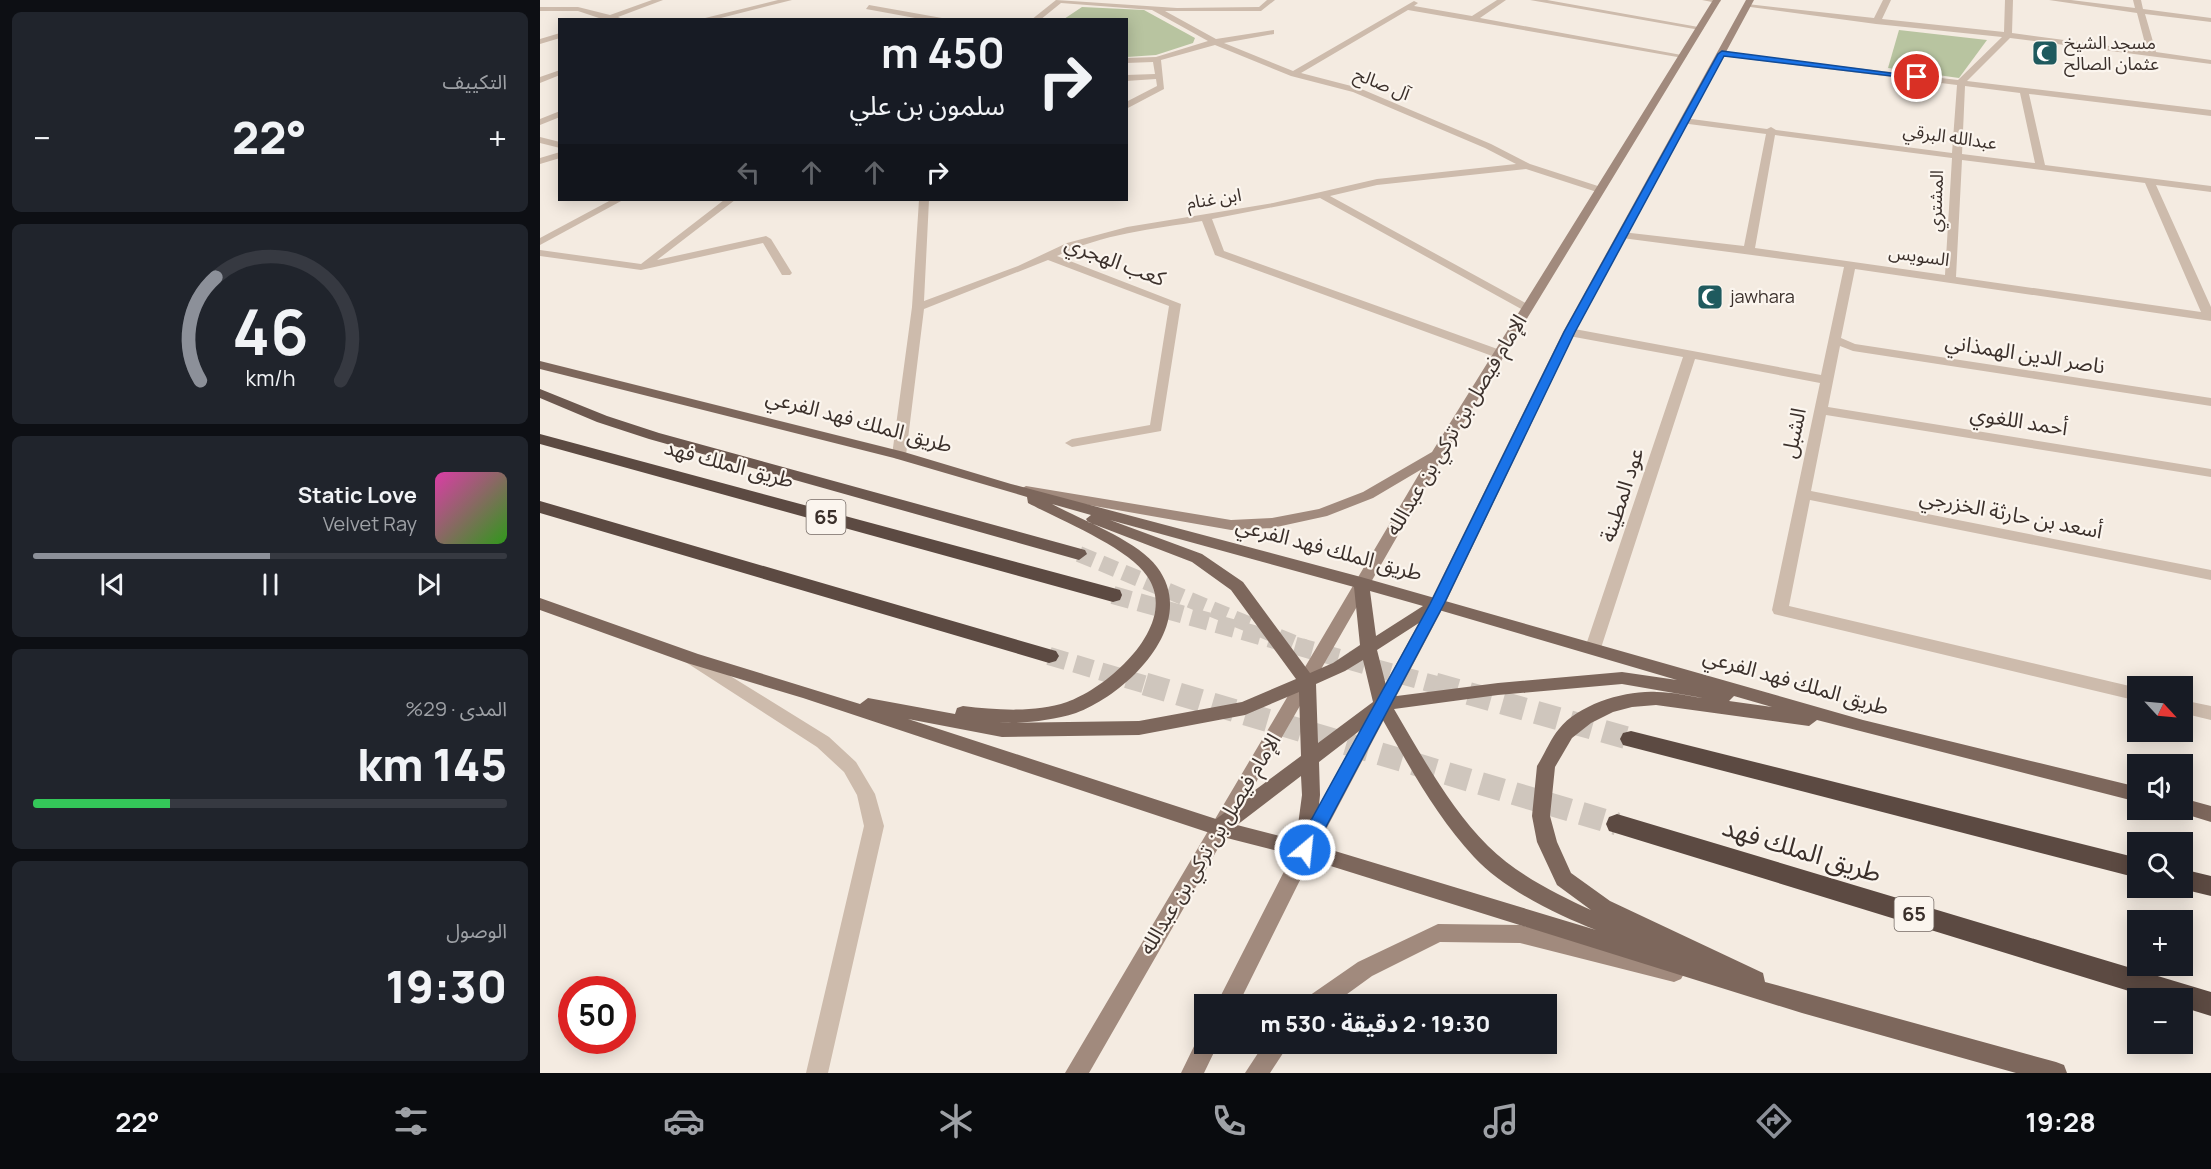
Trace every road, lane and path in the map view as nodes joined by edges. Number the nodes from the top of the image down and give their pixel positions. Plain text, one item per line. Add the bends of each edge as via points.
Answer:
1 (659, 0) edge
2 (788, 0) edge
3 (1060, 0) edge
4 (1185, 0) edge
5 (1271, 0) edge
6 (1419, 0) edge
7 (1502, 0) edge
8 (1534, 0) edge
9 (1713, 0) edge
10 (1887, 0) edge
11 (2009, 0) edge
12 (2052, 0) edge
13 (2137, 0) edge
14 (1749, 3) edge
15 (869, 7) dead end
16 (1153, 8) junction
17 (1407, 8) junction
18 (540, 9) edge
19 (1177, 10) junction
20 (2140, 11) junction
21 (608, 18) edge
22 (710, 18) edge
23 (931, 18) edge
24 (1038, 18) edge
25 (1473, 19) junction
26 (2211, 20) edge
27 (1876, 22) junction
28 (1700, 28) junction
29 (1271, 32) dead end
30 (2008, 35) junction
31 (558, 36) edge
32 (540, 42) edge
33 (1215, 42) junction
34 (1722, 54) junction
35 (2152, 54) junction
36 (1683, 56) junction
37 (1157, 59) junction
38 (1128, 62) edge
39 (2211, 62) edge
40 (558, 73) edge
41 (1294, 74) junction
42 (1160, 76) junction
43 (1128, 78) edge
44 (540, 80) edge
45 (1961, 82) junction
46 (2024, 90) junction
47 (1128, 105) edge
48 (2211, 113) edge
49 (558, 115) edge
50 (1684, 121) junction
51 (540, 122) edge
52 (1771, 130) junction
53 (540, 140) edge
54 (558, 145) edge
55 (1955, 155) junction
56 (558, 156) edge
57 (540, 161) edge
58 (1527, 166) junction
59 (2040, 166) junction
60 (2149, 181) junction
61 (2211, 189) edge
62 (1600, 190) junction
63 (1321, 195) junction
64 (616, 201) edge
65 (729, 201) edge
66 (924, 201) edge
67 (1206, 217) junction
68 (1622, 235) junction
69 (540, 242) edge
70 (1749, 250) junction
71 (540, 253) edge
72 (1047, 256) junction
73 (1850, 264) junction
74 (641, 267) junction
75 (786, 273) dead end
76 (1950, 279) junction
77 (918, 307) junction
78 (1527, 308) junction
79 (2210, 317) edge
80 (1569, 332) junction
81 (1834, 340) junction
82 (1499, 354) junction
83 (1690, 356) junction
84 (540, 365) edge
85 (1826, 380) junction
86 (540, 393) edge
87 (2211, 402) edge
88 (1820, 410) junction
89 (540, 439) edge
90 (1072, 443) dead end
91 (899, 455) junction
92 (1437, 455) junction
93 (2211, 473) edge
94 (1006, 486) junction
95 (1803, 494) junction
96 (540, 508) edge
97 (1079, 554) tunnel mouth
98 (2211, 575) edge
99 (1361, 582) junction
100 (1113, 595) tunnel mouth
101 (540, 604) edge
102 (1437, 604) junction
103 (1593, 648) junction
104 (1369, 650) junction
105 (1048, 656) tunnel mouth
106 (693, 659) junction
107 (1307, 681) junction
108 (2127, 692) edge
109 (807, 693) junction
110 (1382, 704) junction
111 (2193, 709) edge
112 (2211, 713) edge
113 (1863, 727) junction
114 (1631, 739) tunnel mouth
115 (1309, 762) junction
116 (2127, 792) edge
117 (2193, 809) edge
118 (2211, 814) edge
119 (1617, 824) tunnel mouth
120 (1220, 828) junction
121 (1305, 850) junction
122 (2127, 865) edge
123 (2193, 882) edge
124 (2211, 886) edge
125 (1233, 994) edge
126 (1330, 994) edge
127 (1802, 1003) junction
128 (2211, 1004) edge
129 (1202, 1054) edge
130 (1270, 1054) edge
131 (817, 1073) edge
132 (1076, 1073) edge
133 (1192, 1073) edge
134 (1256, 1073) edge
135 (2056, 1073) edge

1 - 21 street
2 - 22 street
3 - 16 street
3 - 24 street
4 - 19 street
5 - 19 street via 1261,9
6 - 17 street
7 - 25 street
8 - 28 street
9 - 28 main road, الإمام فيصل بن تركي بن عبدالله
10 - 27 street
11 - 30 street
12 - 20 street
13 - 20 street
14 - 27 street
14 - 34 main road
15 - 23 street
16 - 19 street
16 - 33 street, آل صالح
17 - 25 street
17 - 41 street
18 - 21 street via 578,9
20 - 26 street
20 - 35 street
25 - 36 street
27 - 30 street
28 - 36 main road, الإمام فيصل بن تركي بن عبدالله
29 - 33 street
30 - 35 street
30 - 45 street
31 - 32 street
33 - 37 street
33 - 41 street, آل صالح
34 - 45 street
34 - 50 main road
35 - 39 street
36 - 62 main road, الإمام فيصل بن تركي بن عبدالله
37 - 38 street
37 - 42 street
40 - 44 street
41 - 58 street, آل صالح via 1356,90
42 - 43 street
42 - 47 street via 1161,87 1156,92
45 - 46 street
45 - 55 street, المشتري
46 - 48 street
46 - 59 street
49 - 51 street
50 - 52 street, عبدالله البرقي
50 - 68 main road
52 - 55 street, عبدالله البرقي
52 - 70 street
53 - 54 street
55 - 59 street, عبدالله البرقي
55 - 76 street, المشتري
56 - 57 street
58 - 62 street, آل صالح
58 - 63 street, ابن غنام via 1377,182
59 - 60 street, عبدالله البرقي
60 - 61 street, عبدالله البرقي
60 - 79 street
62 - 78 main road, الإمام فيصل بن تركي بن عبدالله
63 - 67 street, ابن غنام
63 - 78 street
64 - 69 street
65 - 74 street
66 - 77 street
67 - 72 street, ابن غنام via 1127,230 1071,245
67 - 82 street via 1219,253
68 - 70 street, السويس
68 - 80 main road
70 - 73 street, السويس
71 - 74 street
72 - 77 street, ابن غنام
72 - 90 street, كعب الهجري via 1175,304 1156,428
73 - 76 street, السويس
73 - 81 street, الشبل
74 - 75 street via 766,239
76 - 79 street, السويس
77 - 91 street
78 - 82 main road, الإمام فيصل بن تركي بن عبدالله
80 - 83 street
80 - 102 main road
81 - 85 street, الشبل
81 - 87 street, ناصر الدين الهمذاني via 1853,347
82 - 92 main road, الإمام فيصل بن تركي بن عبدالله
83 - 85 street
83 - 103 street, عود المطينة
84 - 91 main road, طريق الملك فهد الفرعي
85 - 88 street, الشبل
86 - 97 highway via 654,436
88 - 93 street, أحمد اللغوي
88 - 95 street, الشبل
89 - 100 highway, طريق الملك فهد / 65
91 - 94 main road, طريق الملك فهد الفرعي
92 - 94 main road via 1368,495 1322,513 1272,523 1231,525
92 - 99 main road, الإمام فيصل بن تركي بن عبدالله
94 - 99 main road, طريق الملك فهد الفرعي
94 - 107 main road via 1197,558 1237,586
94 - 109 main road via 1138,555 1158,580 1163,613 1159,629 1142,657 1120,681 1074,708 1045,716 1003,718
95 - 98 street, أسعد بن حارثة الخزرجي
95 - 108 street, الشبل via 1780,610
96 - 105 highway
99 - 102 main road, طريق الملك فهد الفرعي
99 - 104 main road
99 - 107 main road, الإمام فيصل بن تركي بن عبدالله
101 - 106 main road
102 - 103 main road, طريق الملك فهد الفرعي
102 - 104 main road
102 - 110 main road
103 - 113 main road, طريق الملك فهد الفرعي
104 - 107 main road
104 - 110 main road
106 - 109 main road
106 - 131 street via 823,742 850,767 866,794 874,826
107 - 109 main road via 1245,708 1128,728 1002,730
107 - 115 main road
107 - 120 main road, الإمام فيصل بن تركي بن عبدالله
109 - 120 main road
110 - 113 main road via 1622,678 1677,686
110 - 115 main road
110 - 121 main road
110 - 127 main road via 1437,797 1482,853 1527,887 1581,915
111 - 112 street
113 - 116 main road, طريق الملك فهد الفرعي
113 - 127 main road via 1656,698 1632,700 1585,718 1566,732 1546,766 1541,816 1547,842 1564,879 1603,907
114 - 122 highway
115 - 120 main road
115 - 121 main road via 1311,795
117 - 118 main road
119 - 128 highway, طريق الملك فهد / 65
120 - 121 main road
120 - 132 main road, الإمام فيصل بن تركي بن عبدالله
121 - 125 main road
121 - 127 main road
123 - 124 highway
126 - 127 main road via 1365,969 1438,933 1520,934
127 - 135 main road
129 - 133 main road
130 - 134 main road

